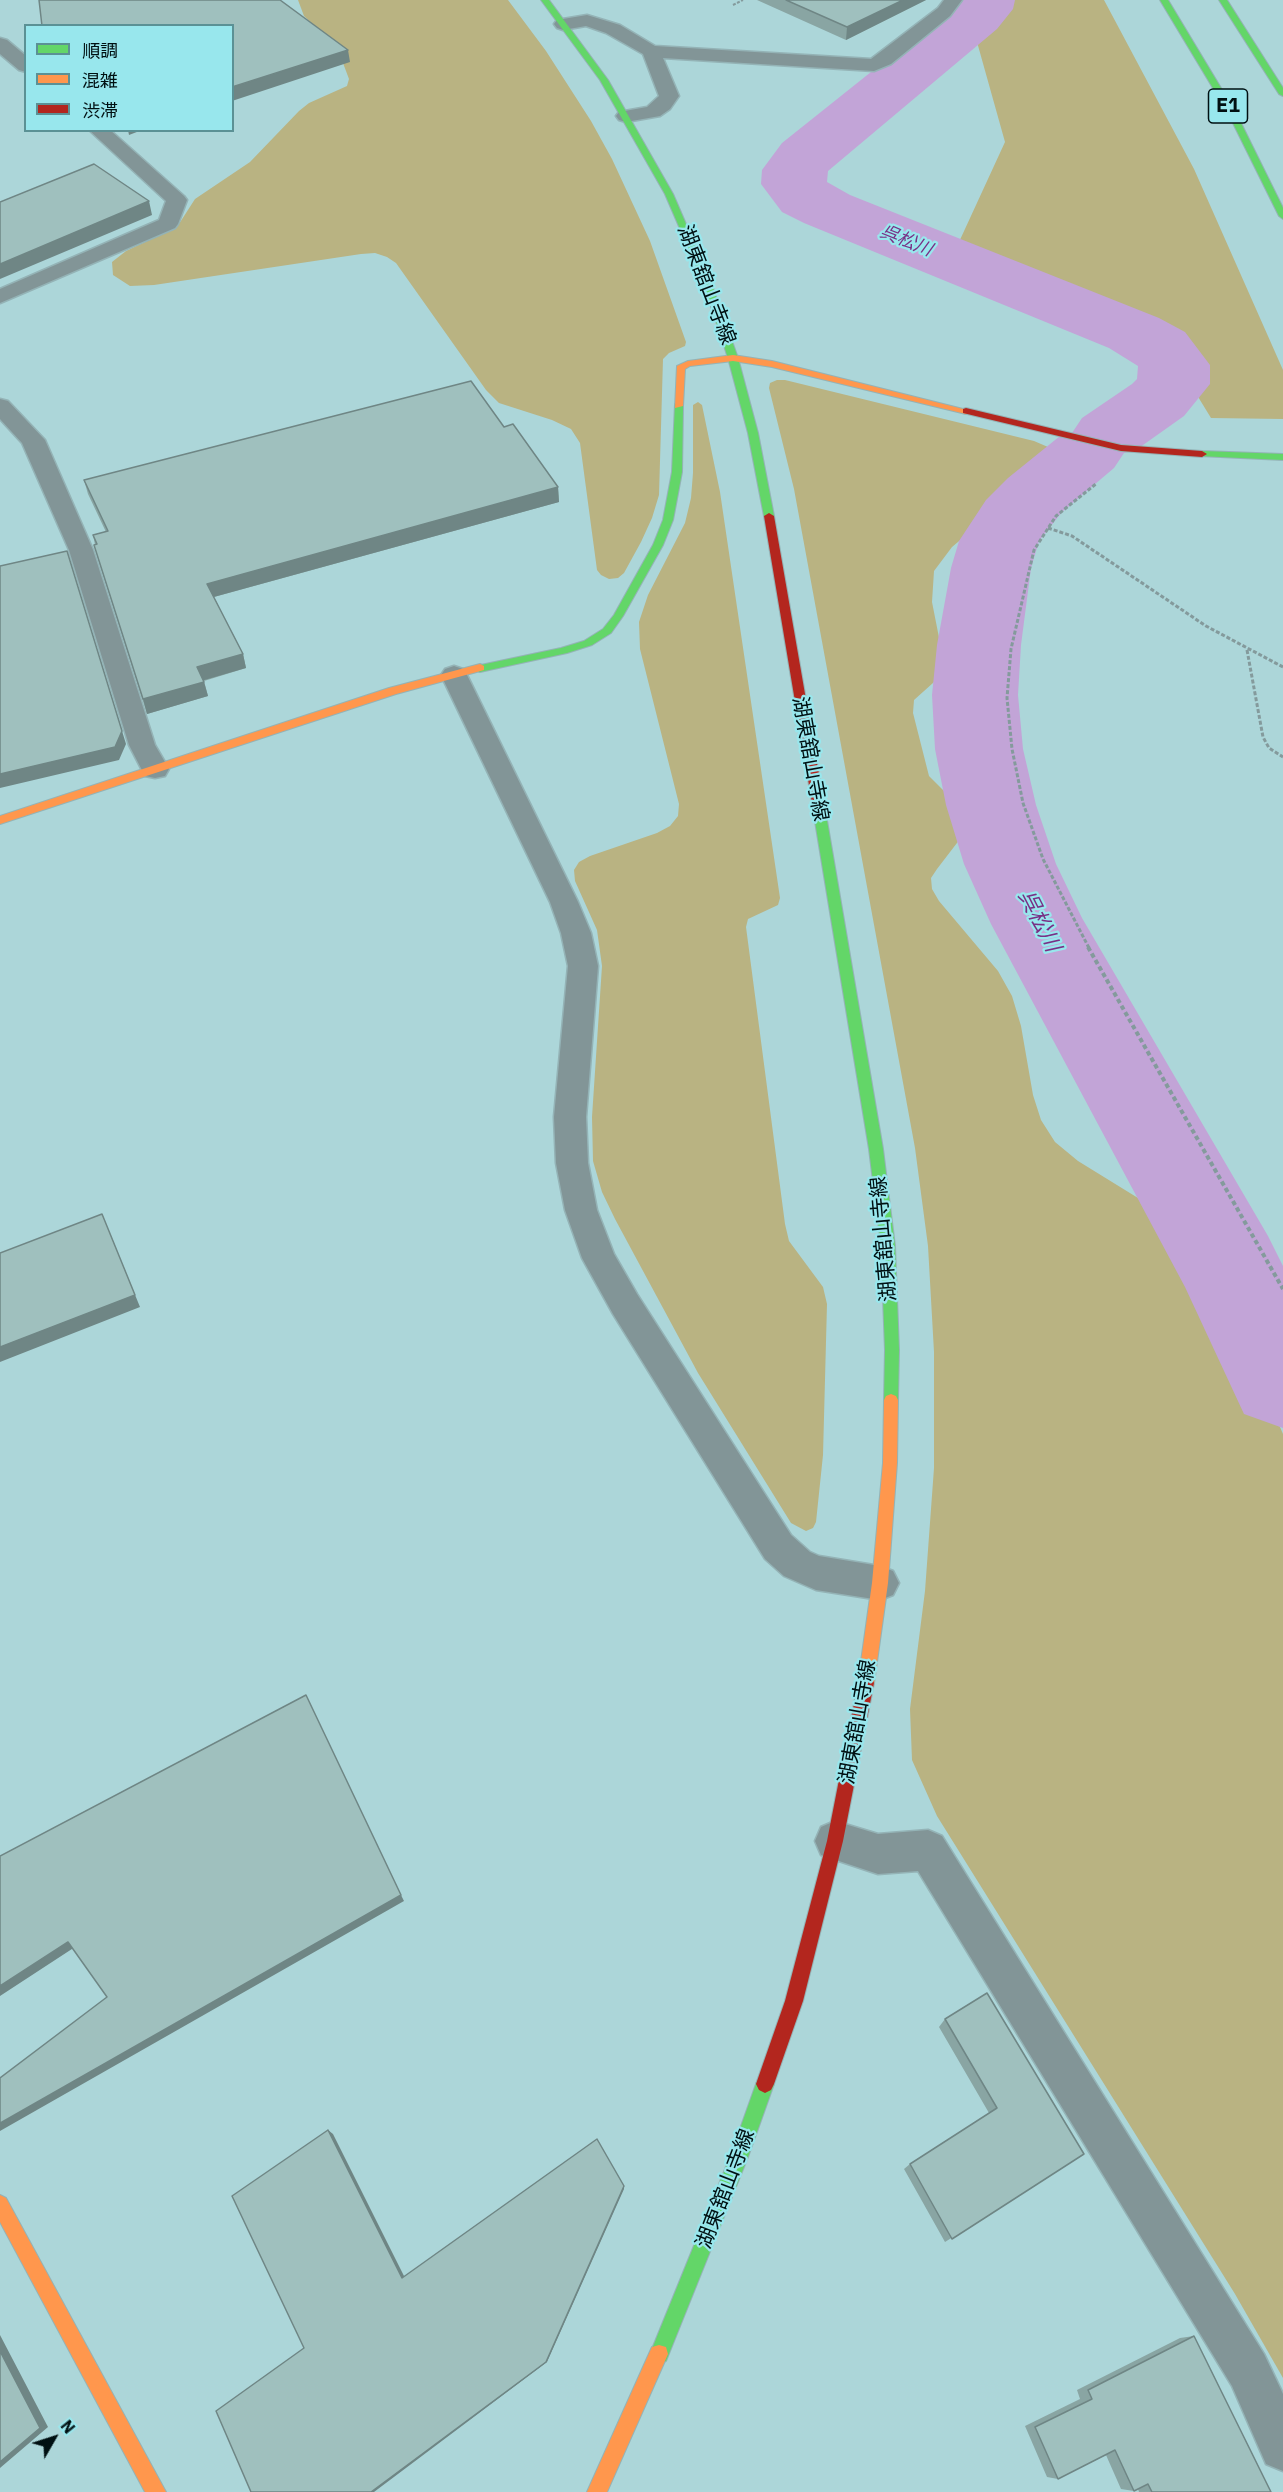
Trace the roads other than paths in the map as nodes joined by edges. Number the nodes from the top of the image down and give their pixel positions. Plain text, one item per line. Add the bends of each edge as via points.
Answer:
1 (545, 0) edge
2 (953, 0) edge
3 (1164, 0) edge
4 (1223, 0) edge
5 (564, 24) junction
6 (0, 44) edge
7 (651, 51) junction
8 (24, 64) edge
9 (1283, 94) edge
10 (626, 116) junction
11 (100, 132) edge
12 (1283, 216) edge
13 (0, 297) edge
14 (733, 358) junction
15 (0, 406) edge
16 (1283, 457) edge
17 (454, 675) junction
18 (155, 769) junction
19 (0, 820) edge
20 (880, 1583) junction
21 (835, 1841) junction
22 (0, 2204) edge
23 (1283, 2447) edge
24 (156, 2492) edge
25 (597, 2492) edge

1 - 5 main road, 湖東舘山寺線
2 - 7 street via 944,12 874,65
3 - 12 main road, E1 via 1232,113
4 - 9 main road, E1
5 - 7 street via 587,20 613,29
5 - 10 main road, 湖東舘山寺線
6 - 8 street
7 - 10 street via 669,96 653,112
10 - 14 main road, 湖東舘山寺線 via 689,237
11 - 13 street via 177,200 168,224
14 - 16 main road via 1129,449
14 - 17 main road via 680,368 677,472 668,520 658,545 607,631 588,643 563,651
14 - 20 main road, 湖東舘山寺線 via 765,490 878,1159 888,1246 892,1350 890,1463
15 - 18 street via 33,441 81,550 142,745
17 - 18 main road via 393,691
17 - 20 street via 576,933 583,966 570,1117 572,1163 581,1210 599,1258 778,1547 797,1564 816,1573
18 - 19 main road
20 - 21 main road, 湖東舘山寺線 via 861,1713
21 - 23 street via 878,1854 928,1850 1248,2370
21 - 25 main road, 湖東舘山寺線 via 794,2001 739,2157 672,2325
22 - 24 main road

